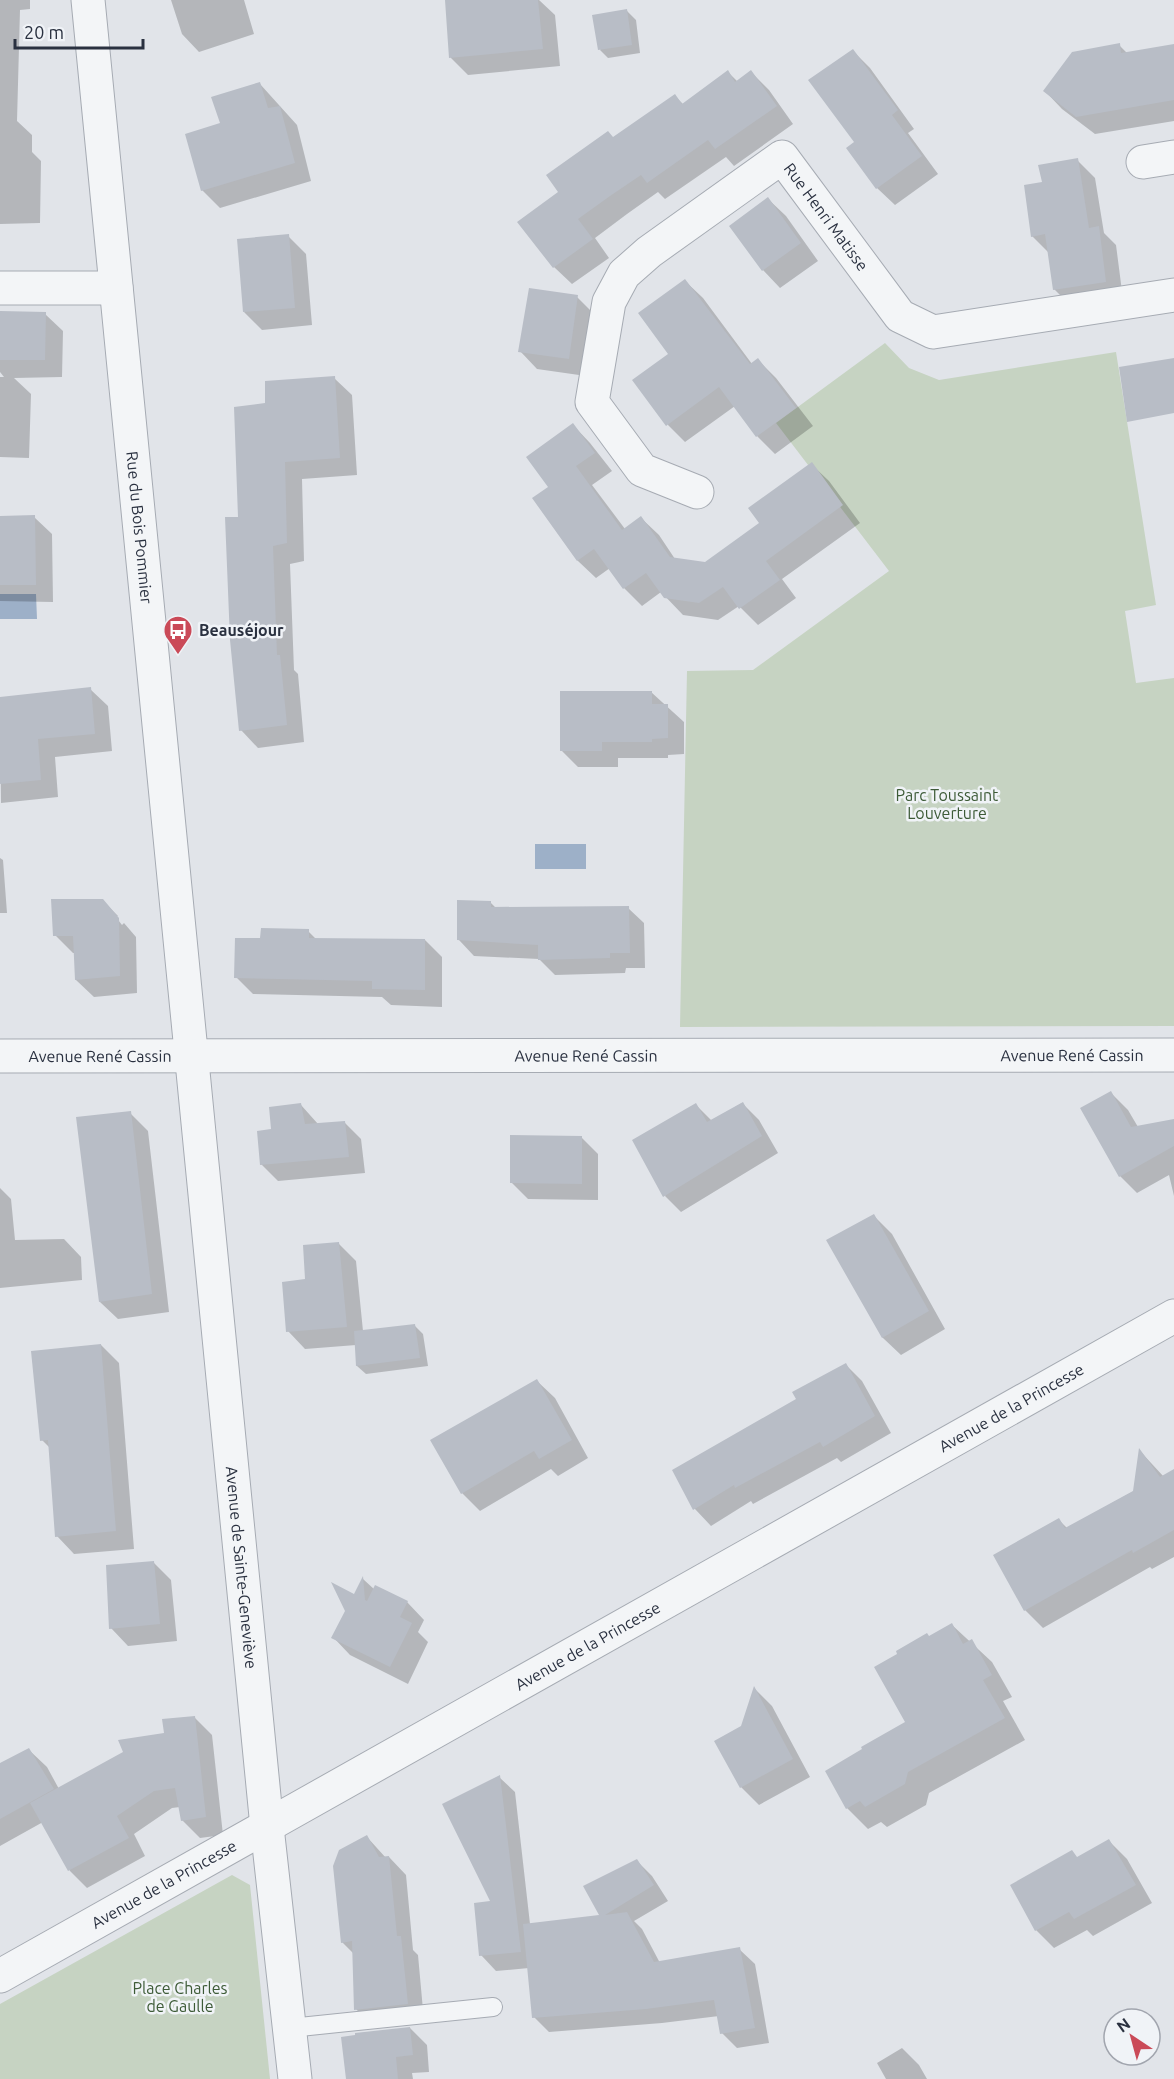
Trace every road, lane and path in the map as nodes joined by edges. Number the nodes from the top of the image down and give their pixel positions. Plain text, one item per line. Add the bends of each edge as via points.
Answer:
1 (88, 0) edge
2 (0, 288) edge
3 (116, 288) junction
4 (1174, 295) edge
5 (697, 492) dead end
6 (192, 1055) junction
7 (1174, 1055) edge
8 (0, 1056) edge
9 (1174, 1316) edge
10 (267, 1827) junction
11 (0, 1976) edge
12 (493, 2007) dead end
13 (290, 2028) junction
14 (295, 2079) edge

1 - 3 street, Rue du Bois Pommier
2 - 3 street
3 - 6 street, Rue du Bois Pommier
4 - 5 street, Rue Henri Matisse via 933,332 900,316 782,157 649,252 624,274 609,302 592,402 642,470
6 - 7 street, Avenue René Cassin
6 - 8 street, Avenue René Cassin
6 - 10 street, Avenue de Sainte-Geneviève
9 - 10 street, Avenue de la Princesse
10 - 11 street, Avenue de la Princesse
10 - 13 street, Avenue de Sainte-Geneviève
12 - 13 lane
13 - 14 street, Avenue de Sainte-Geneviève

